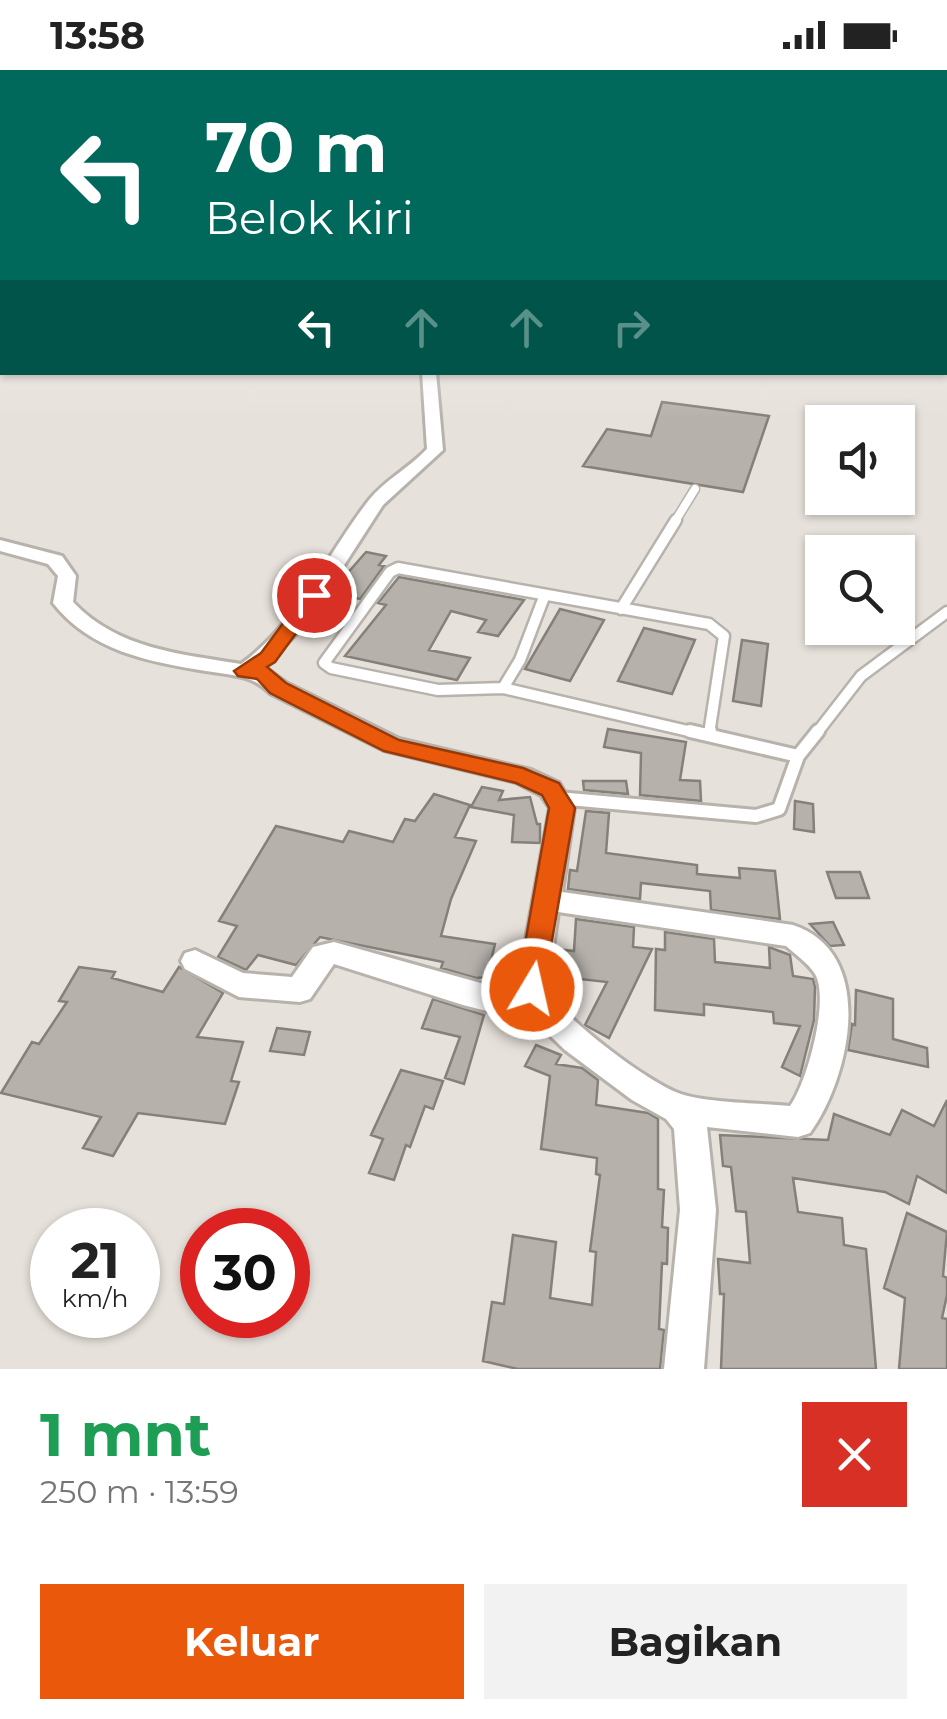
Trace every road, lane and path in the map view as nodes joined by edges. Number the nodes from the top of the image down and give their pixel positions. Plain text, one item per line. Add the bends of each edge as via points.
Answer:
1 (429, 375) edge
2 (695, 489) dead end
3 (0, 545) edge
4 (544, 596) junction
5 (621, 610) junction
6 (947, 612) edge
7 (245, 671) junction
8 (503, 688) junction
9 (708, 735) junction
10 (798, 756) junction
11 (558, 798) junction
12 (548, 900) junction
13 (196, 961) dead end
14 (549, 1014) junction
15 (677, 1109) junction
16 (684, 1369) edge

1 - 7 street via 434,450 378,500 268,658
2 - 5 lane
3 - 7 street via 54,560 67,576 63,603 94,631
4 - 5 lane
4 - 8 lane
4 - 8 lane via 398,568 324,663 432,690
5 - 9 lane via 709,624 724,636
6 - 10 lane via 861,676
7 - 11 street via 263,673 278,688 392,746 523,776
8 - 9 lane
9 - 10 lane
10 - 11 lane via 779,809 771,814
11 - 12 street
12 - 14 street via 532,989
12 - 15 street via 793,936 832,976 830,1025 814,1099 798,1122
13 - 14 street via 239,985 300,990 323,955 334,953
14 - 15 street via 576,1041
15 - 16 street via 690,1124 698,1210

